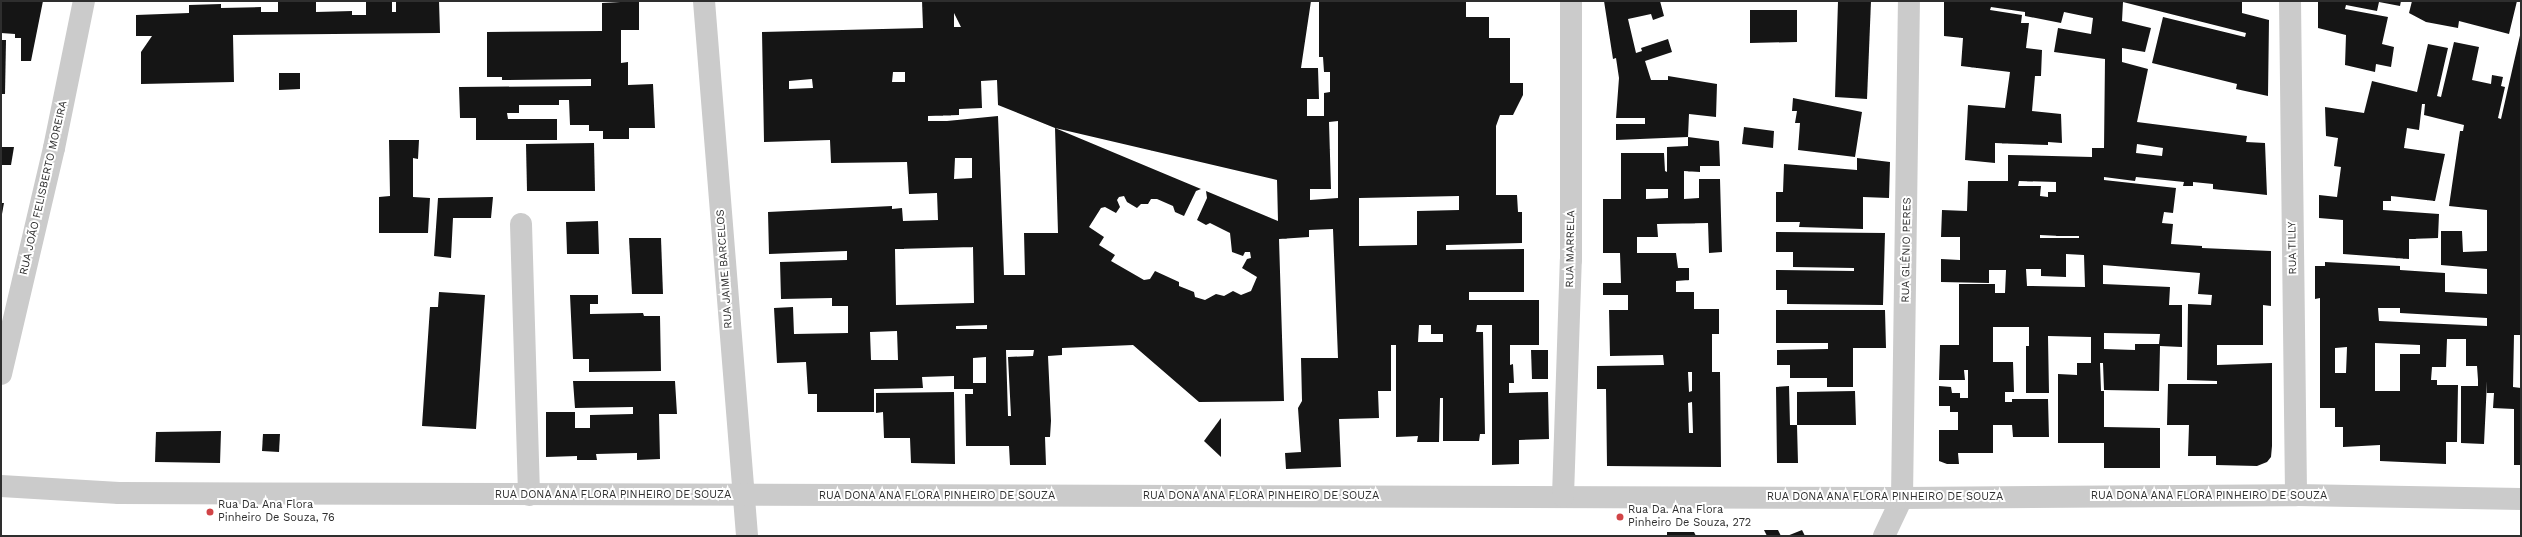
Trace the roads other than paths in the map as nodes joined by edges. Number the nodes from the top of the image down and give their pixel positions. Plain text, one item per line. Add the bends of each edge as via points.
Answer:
1 (84, 1) edge
2 (704, 1) edge
3 (1571, 1) edge
4 (1909, 1) edge
5 (2290, 1) edge
6 (521, 224) dead end
7 (1, 374) edge
8 (1, 486) edge
9 (529, 494) junction
10 (2296, 495) junction
11 (742, 496) junction
12 (1563, 496) junction
13 (1902, 498) junction
14 (2521, 499) edge
15 (747, 536) edge
16 (1884, 536) edge

1 - 7 street, RUA JOÃO FELISBERTO MOREIRA via 54,148
2 - 11 street, RUA JAIME BARCELOS
3 - 12 street, RUA MARRELA via 1571,260
4 - 13 street, RUA GLÊNIO PERES
5 - 10 street, RUA TILLY
6 - 9 street
8 - 9 street, RUA DONA ANA FLORA PINHEIRO DE SOUZA via 119,493
9 - 11 street, RUA DONA ANA FLORA PINHEIRO DE SOUZA
10 - 13 street, RUA DONA ANA FLORA PINHEIRO DE SOUZA
10 - 14 street, RUA DONA ANA FLORA PINHEIRO DE SOUZA
11 - 12 street, RUA DONA ANA FLORA PINHEIRO DE SOUZA
11 - 15 street, RUA JAIME BARCELOS
12 - 13 street, RUA DONA ANA FLORA PINHEIRO DE SOUZA
13 - 16 street

